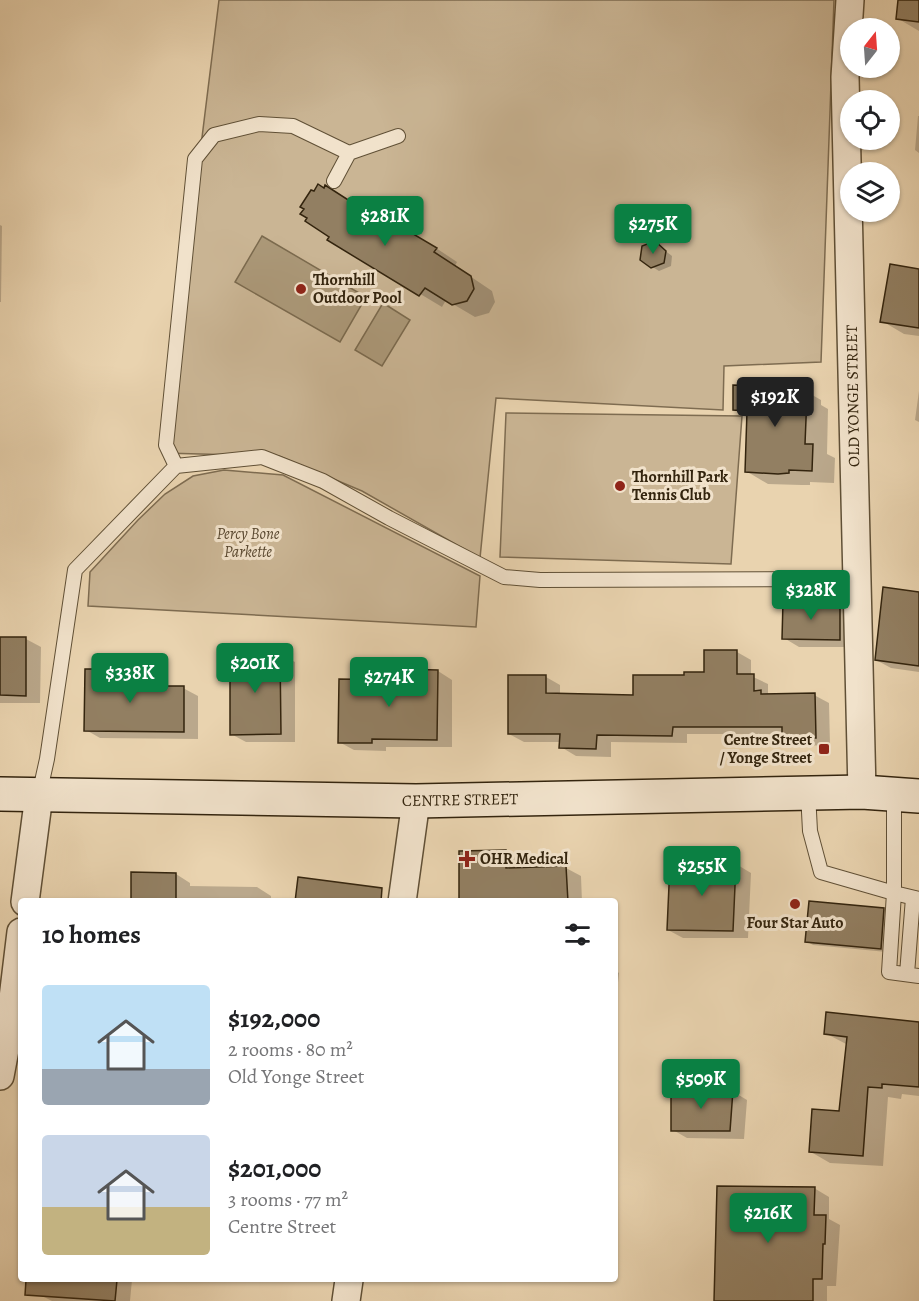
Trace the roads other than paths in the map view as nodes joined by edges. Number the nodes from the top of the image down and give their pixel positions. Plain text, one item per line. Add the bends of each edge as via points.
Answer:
1 (850, 0) edge
2 (398, 136) dead end
3 (349, 153) junction
4 (334, 181) dead end
5 (176, 466) junction
6 (857, 579) junction
7 (808, 793) junction
8 (0, 794) edge
9 (892, 794) edge
10 (39, 795) junction
11 (416, 801) junction
12 (894, 893) junction
13 (26, 898) edge
14 (403, 898) edge
15 (916, 898) edge
16 (18, 957) edge
17 (913, 975) edge
18 (0, 1076) edge
19 (349, 1282) edge
20 (346, 1301) edge

1 - 6 street, OLD YONGE STREET via 845,77
2 - 3 lane
3 - 4 lane
3 - 5 lane via 293,126 259,124 214,135 195,159 166,445
5 - 6 lane via 262,457 323,481 504,577
5 - 10 lane via 75,570
6 - 9 street, OLD YONGE STREET
7 - 9 main road, CENTRE STREET
7 - 11 main road, CENTRE STREET
7 - 12 lane via 810,831 821,872
8 - 10 main road, CENTRE STREET
9 - 12 lane
10 - 11 main road, CENTRE STREET
10 - 13 street
11 - 14 street
12 - 15 lane
12 - 17 lane via 889,972
15 - 17 lane
16 - 18 street
19 - 20 street

